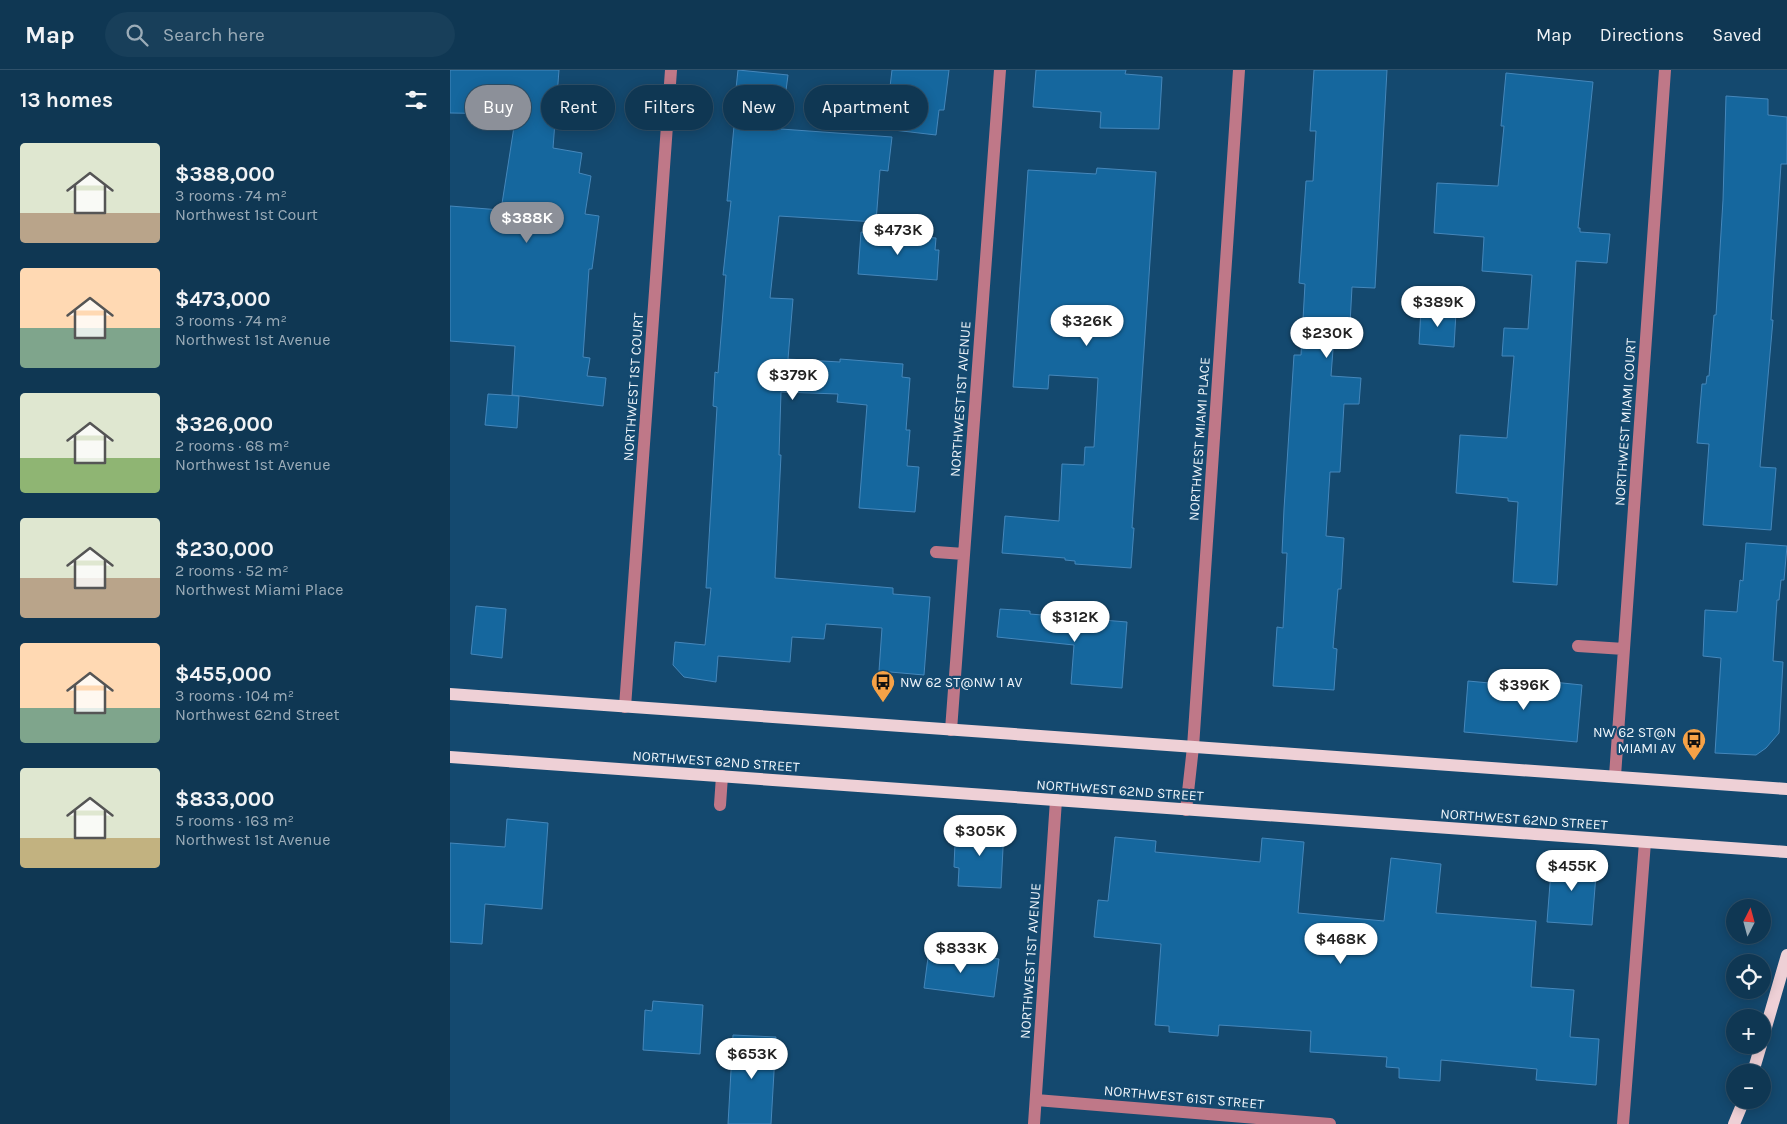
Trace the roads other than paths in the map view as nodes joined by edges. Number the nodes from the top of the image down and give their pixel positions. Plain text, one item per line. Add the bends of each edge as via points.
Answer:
1 (672, 70) edge
2 (1000, 70) edge
3 (1240, 70) edge
4 (1665, 70) edge
5 (936, 552) dead end
6 (964, 554) junction
7 (1578, 646) dead end
8 (1624, 649) junction
9 (450, 694) edge
10 (625, 707) junction
11 (951, 730) junction
12 (1193, 747) junction
13 (450, 757) edge
14 (722, 776) junction
15 (1615, 776) junction
16 (1787, 789) edge
17 (1056, 800) junction
18 (720, 805) dead end
19 (1186, 810) junction
20 (1645, 842) junction
21 (1787, 852) edge
22 (1787, 955) edge
23 (1771, 1010) edge
24 (1036, 1100) junction
25 (1740, 1109) edge
26 (1034, 1124) edge
27 (1330, 1124) edge
28 (1623, 1124) edge
29 (1734, 1124) edge

1 - 10 street, NORTHWEST 1ST COURT
2 - 6 street, NORTHWEST 1ST AVENUE
3 - 12 street, NORTHWEST MIAMI PLACE
4 - 8 street, NORTHWEST MIAMI COURT
5 - 6 street
6 - 11 street, NORTHWEST 1ST AVENUE
7 - 8 street
8 - 15 street, NORTHWEST MIAMI COURT
9 - 10 main road
10 - 11 main road
11 - 12 main road
12 - 15 main road
12 - 19 street, NORTHWEST MIAMI PLACE
13 - 14 main road, NORTHWEST 62ND STREET
14 - 17 main road, NORTHWEST 62ND STREET
14 - 18 street
15 - 16 main road
17 - 19 main road, NORTHWEST 62ND STREET
17 - 24 street, NORTHWEST 1ST AVENUE
19 - 20 main road, NORTHWEST 62ND STREET
20 - 21 main road, NORTHWEST 62ND STREET
20 - 28 street
22 - 23 main road
24 - 26 street, NORTHWEST 1ST AVENUE
24 - 27 street, NORTHWEST 61ST STREET
25 - 29 main road

